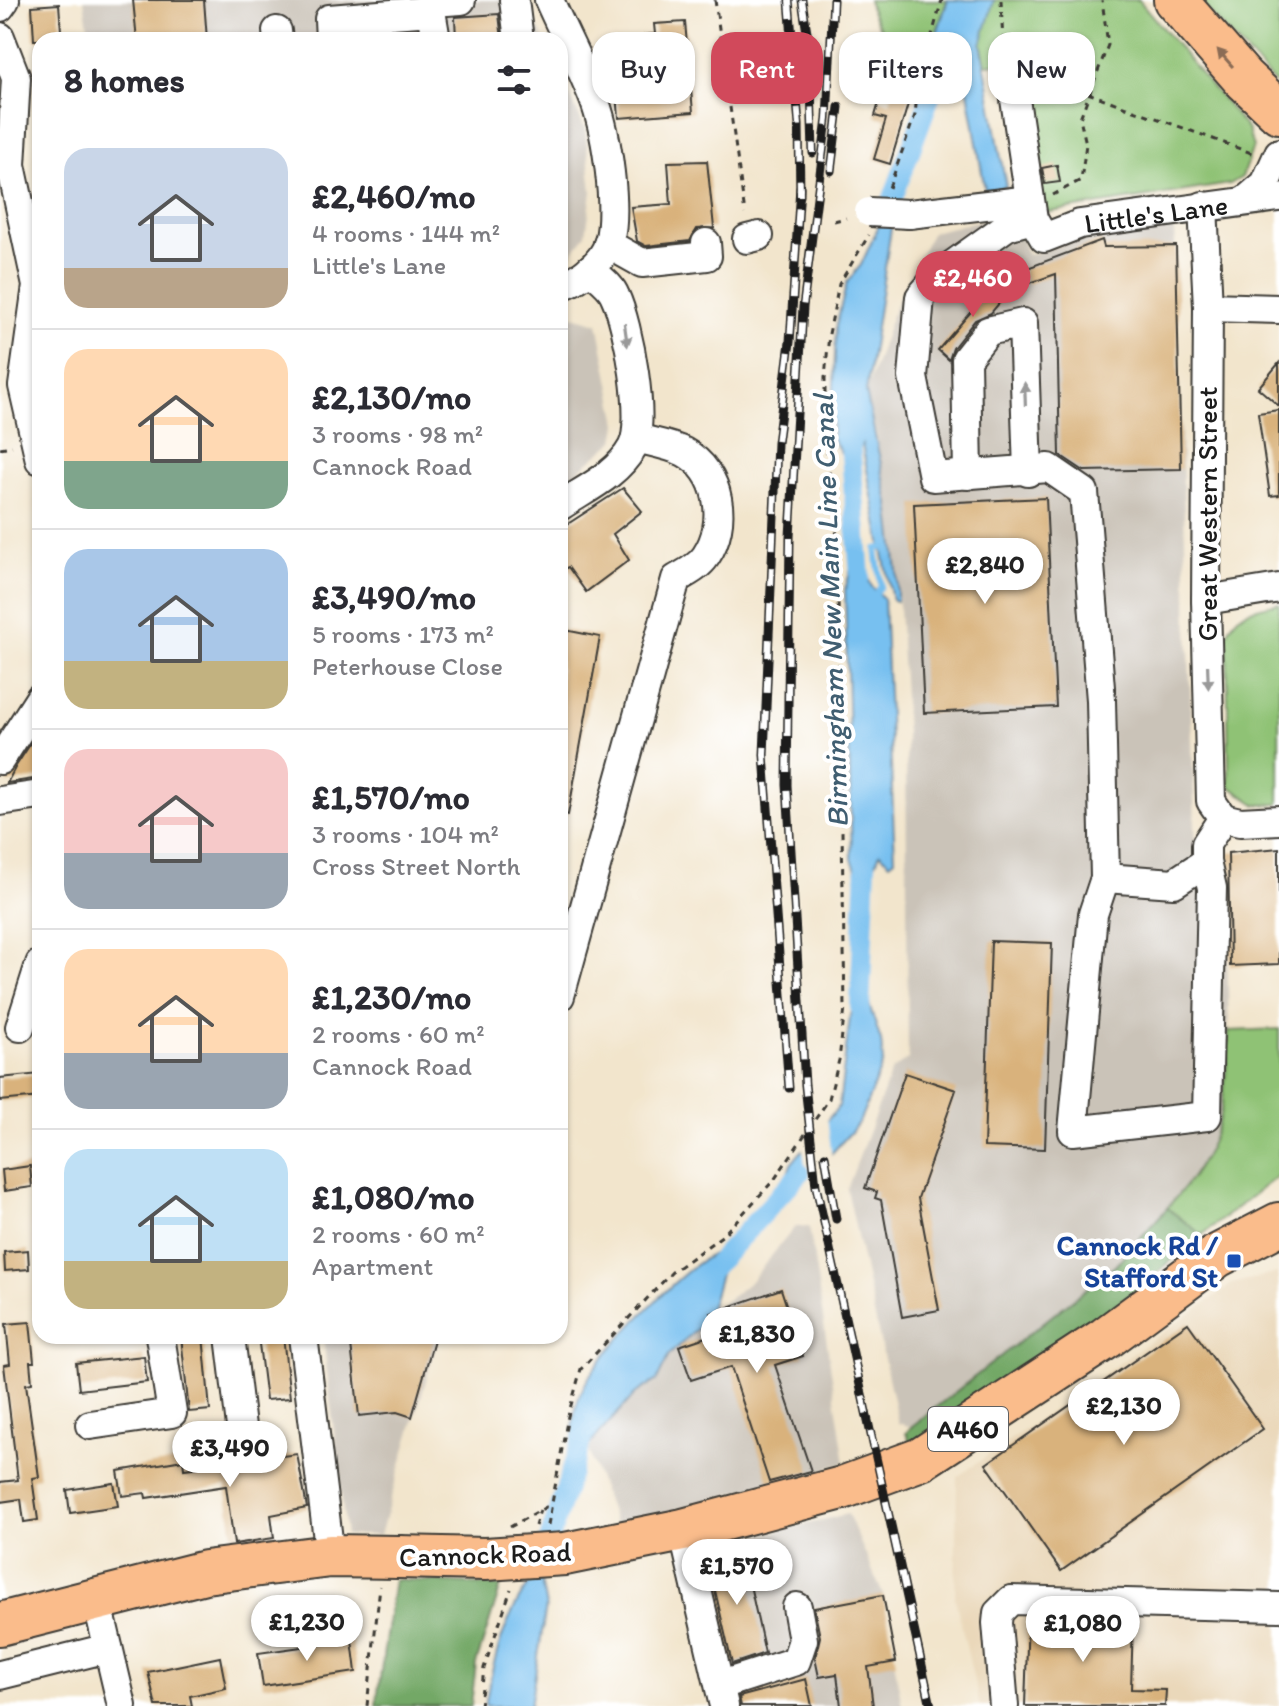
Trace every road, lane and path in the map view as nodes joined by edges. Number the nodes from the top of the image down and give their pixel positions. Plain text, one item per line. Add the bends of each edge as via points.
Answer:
1 (5, 0) edge
2 (461, 0) edge
3 (514, 0) edge
4 (549, 0) edge
5 (715, 0) edge
6 (942, 0) edge
7 (1001, 0) edge
8 (1102, 0) edge
9 (1175, 0) edge
10 (0, 7) edge
11 (431, 11) junction
12 (330, 32) edge
13 (435, 32) edge
14 (518, 32) edge
15 (563, 32) edge
16 (1003, 32) edge
17 (0, 37) edge
18 (568, 45) edge
19 (1095, 76) edge
20 (1095, 95) edge
21 (1016, 104) edge
22 (1084, 104) edge
23 (1279, 112) edge
24 (1270, 154) edge
25 (889, 189) dead end
26 (1279, 197) edge
27 (1245, 201) junction
28 (1203, 206) junction
29 (1031, 209) junction
30 (870, 222) joint
31 (753, 237) dead end
32 (706, 243) dead end
33 (608, 244) junction
34 (32, 263) edge
35 (590, 269) junction
36 (568, 281) edge
37 (1208, 307) junction
38 (1279, 309) edge
39 (32, 322) edge
40 (32, 425) edge
41 (636, 438) junction
42 (1028, 472) junction
43 (968, 475) junction
44 (568, 501) edge
45 (1279, 588) edge
46 (1206, 600) junction
47 (32, 710) edge
48 (0, 760) edge
49 (32, 796) edge
50 (0, 801) edge
51 (1223, 818) junction
52 (1279, 820) edge
53 (1206, 862) junction
54 (1105, 878) junction
55 (568, 967) edge
56 (32, 989) edge
57 (20, 1026) edge
58 (1276, 1212) edge
59 (161, 1344) edge
60 (231, 1344) edge
61 (304, 1344) edge
62 (90, 1425) dead end
63 (242, 1435) dead end
64 (552, 1508) junction
65 (683, 1530) junction
66 (503, 1533) dead end
67 (555, 1546) junction
68 (330, 1556) junction
69 (390, 1570) junction
70 (513, 1580) dead end
71 (97, 1600) junction
72 (797, 1607) dead end
73 (1279, 1607) edge
74 (0, 1624) edge
75 (108, 1648) junction
76 (0, 1675) edge
77 (723, 1695) edge
78 (122, 1706) edge
79 (367, 1706) edge
80 (480, 1706) edge
81 (1004, 1706) edge

1 - 10 street
2 - 11 street via 433,2
3 - 14 street
4 - 15 street
5 - 31 path
6 - 25 path via 918,84 915,115
7 - 16 path
8 - 19 path via 1108,45
23 -> 9 highway
11 - 12 street via 329,19
11 - 13 street
17 - 34 street via 16,78 11,165
18 - 33 street via 603,127 612,208
20 - 24 path
21 - 29 street
22 - 29 path via 1081,180
24 - 27 street, Little's Lane via 1265,184
26 - 27 street, Little's Lane
27 - 28 street, Little's Lane
28 - 29 street, Little's Lane via 1080,224 1044,238
28 - 37 street, Great Western Street
29 - 30 street, bridge via 909,214
29 - 43 street via 940,274 920,297 913,377 933,477
30 - 64 path via 839,284 825,378 825,438 837,537 845,1008 829,1099 774,1180 723,1235 672,1272 581,1369
32 - 33 street via 707,256 642,263
33 - 35 street
35 - 36 street
35 -> 41 street via 614,292 624,318
37 - 38 street
37 - 46 street, Great Western Street
39 - 40 street via 23,386
41 - 44 street via 614,471
41 - 55 street via 683,451 700,464 712,480 719,508 716,533 705,558 676,579
42 - 43 street
42 -> 43 street via 1023,323 988,331 966,359
42 - 54 street via 1049,468 1084,492 1101,700
45 - 46 street
46 -> 51 street, Great Western Street via 1211,801
47 - 48 street
49 - 50 street
51 - 52 street
51 - 53 street via 1206,844
53 - 54 street via 1174,883
53 - 54 street via 1212,888 1207,1116 1073,1131 1093,914
56 - 57 street
58 - 65 highway, Cannock Road / A460 via 1106,1338 921,1459 842,1488
59 - 62 street via 172,1413
60 - 63 street
61 - 68 street
64 - 66 path
64 - 67 path
65 - 67 highway, Cannock Road / A460
65 - 77 street
67 - 69 highway, Cannock Road / A460, bridge
68 - 69 highway, Cannock Road / A460
68 - 71 highway, Cannock Road / A460 via 205,1572
69 - 79 path
70 - 80 path via 484,1668
71 - 74 highway, Cannock Road / A460
71 - 75 street
72 - 77 street via 803,1640 796,1661
73 - 81 street via 1011,1600 998,1613 997,1623
75 - 76 street
75 - 78 street

